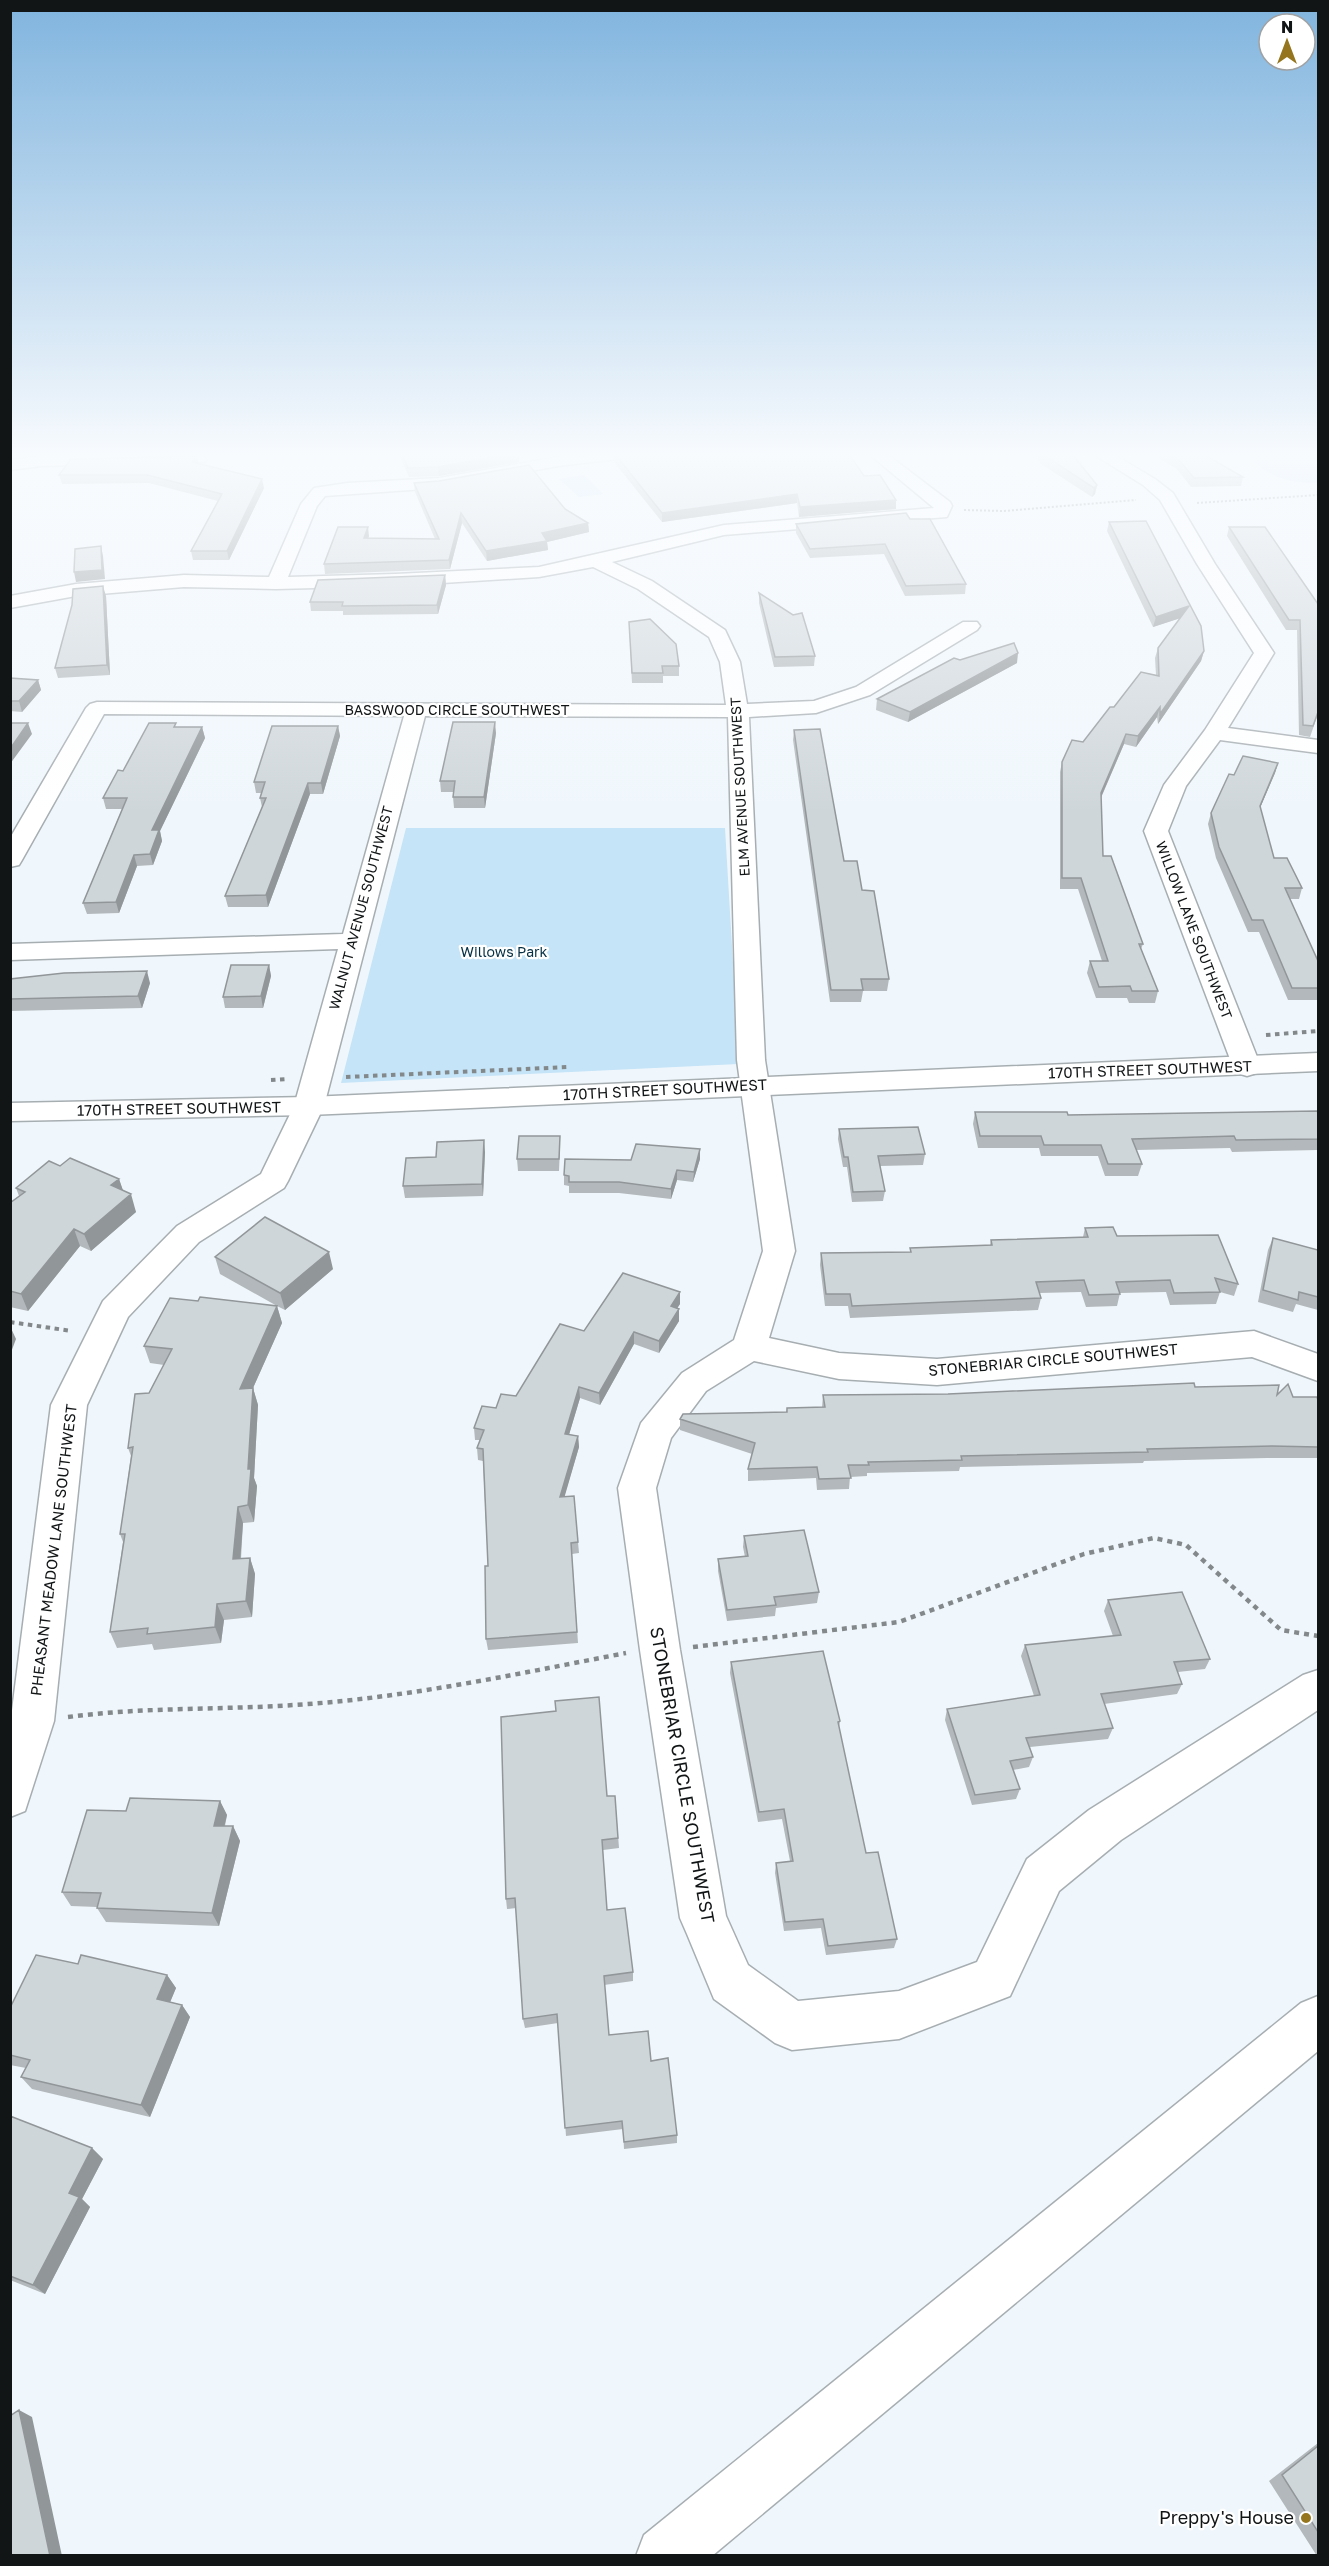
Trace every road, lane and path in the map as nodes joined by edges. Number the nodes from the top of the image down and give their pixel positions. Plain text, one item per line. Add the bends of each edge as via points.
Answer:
1 (280, 574) edge
2 (508, 574) edge
3 (622, 574) edge
4 (1212, 574) edge
5 (276, 584) junction
6 (10, 602) edge
7 (970, 626) dead end
8 (416, 710) junction
9 (738, 711) junction
10 (1214, 733) junction
11 (1318, 746) edge
12 (10, 860) edge
13 (352, 941) junction
14 (10, 952) edge
15 (1318, 1062) edge
16 (1247, 1066) junction
17 (757, 1086) junction
18 (309, 1106) junction
19 (10, 1112) edge
20 (10, 1322) edge
21 (103, 1336) junction
22 (749, 1347) junction
23 (1318, 1368) edge
24 (1318, 1688) edge
25 (10, 1796) edge
26 (1318, 2020) edge
27 (665, 2556) edge

1 - 5 street
2 - 5 street
3 - 9 street, ELM AVENUE SOUTHWEST via 718,634 730,662
4 - 10 street, WILLOW LANE SOUTHWEST via 1264,653
5 - 6 street via 184,581 76,590
7 - 9 street, BASSWOOD CIRCLE SOUTHWEST via 863,691 816,707
8 - 9 street, BASSWOOD CIRCLE SOUTHWEST
8 - 12 street, BASSWOOD CIRCLE SOUTHWEST via 97,708
8 - 13 street, WALNUT AVENUE SOUTHWEST
9 - 17 street, ELM AVENUE SOUTHWEST via 751,1060
10 - 11 street
10 - 16 street, WILLOW LANE SOUTHWEST via 1174,785 1156,831
13 - 14 street
13 - 18 street, WALNUT AVENUE SOUTHWEST
15 - 16 street, 170TH STREET SOUTHWEST
16 - 17 street, 170TH STREET SOUTHWEST
17 - 18 street, 170TH STREET SOUTHWEST
17 - 22 street via 779,1251
18 - 19 street, 170TH STREET SOUTHWEST
18 - 21 street, PHEASANT MEADOW LANE SOUTHWEST via 273,1181 188,1234 116,1310
20 - 21 path
21 - 25 street, PHEASANT MEADOW LANE SOUTHWEST via 69,1405 33,1721
22 - 23 street, STONEBRIAR CIRCLE SOUTHWEST via 839,1366 937,1372 1254,1344
22 - 24 street, STONEBRIAR CIRCLE SOUTHWEST via 694,1382 654,1433 637,1488 703,1918 730,1982 792,2026 899,2015 993,1979 1043,1875 1105,1825
26 - 27 street

